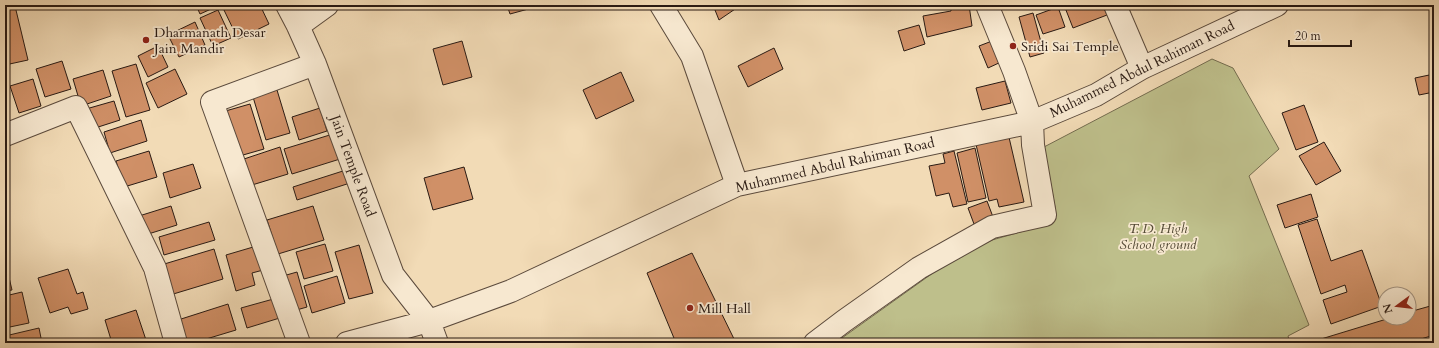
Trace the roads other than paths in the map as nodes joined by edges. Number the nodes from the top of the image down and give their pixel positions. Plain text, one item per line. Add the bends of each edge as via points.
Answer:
1 (287, 5) edge
2 (327, 5) edge
3 (661, 5) edge
4 (987, 5) edge
5 (1114, 5) edge
6 (1277, 5) edge
7 (298, 26) junction
8 (315, 64) junction
9 (1142, 68) junction
10 (1032, 122) junction
11 (5, 135) edge
12 (737, 185) junction
13 (430, 321) junction
14 (176, 343) edge
15 (299, 343) edge
16 (347, 343) edge
17 (437, 343) edge
18 (815, 343) edge

1 - 7 street, Jain Temple Road
2 - 7 street
3 - 12 street via 692,56
4 - 10 street
5 - 9 street
6 - 9 street, Muhammed Abdul Rahiman Road
7 - 8 street, Jain Temple Road
8 - 13 street, Jain Temple Road via 393,276
8 - 15 street via 212,102
9 - 10 street, Muhammed Abdul Rahiman Road via 1096,95
10 - 12 street, Muhammed Abdul Rahiman Road
10 - 18 street via 1033,144 1045,215 992,227 919,268
11 - 14 street via 76,107 155,268
12 - 13 street, Muhammed Abdul Rahiman Road via 511,291
13 - 16 street, Muhammed Abdul Rahiman Road
13 - 17 street

